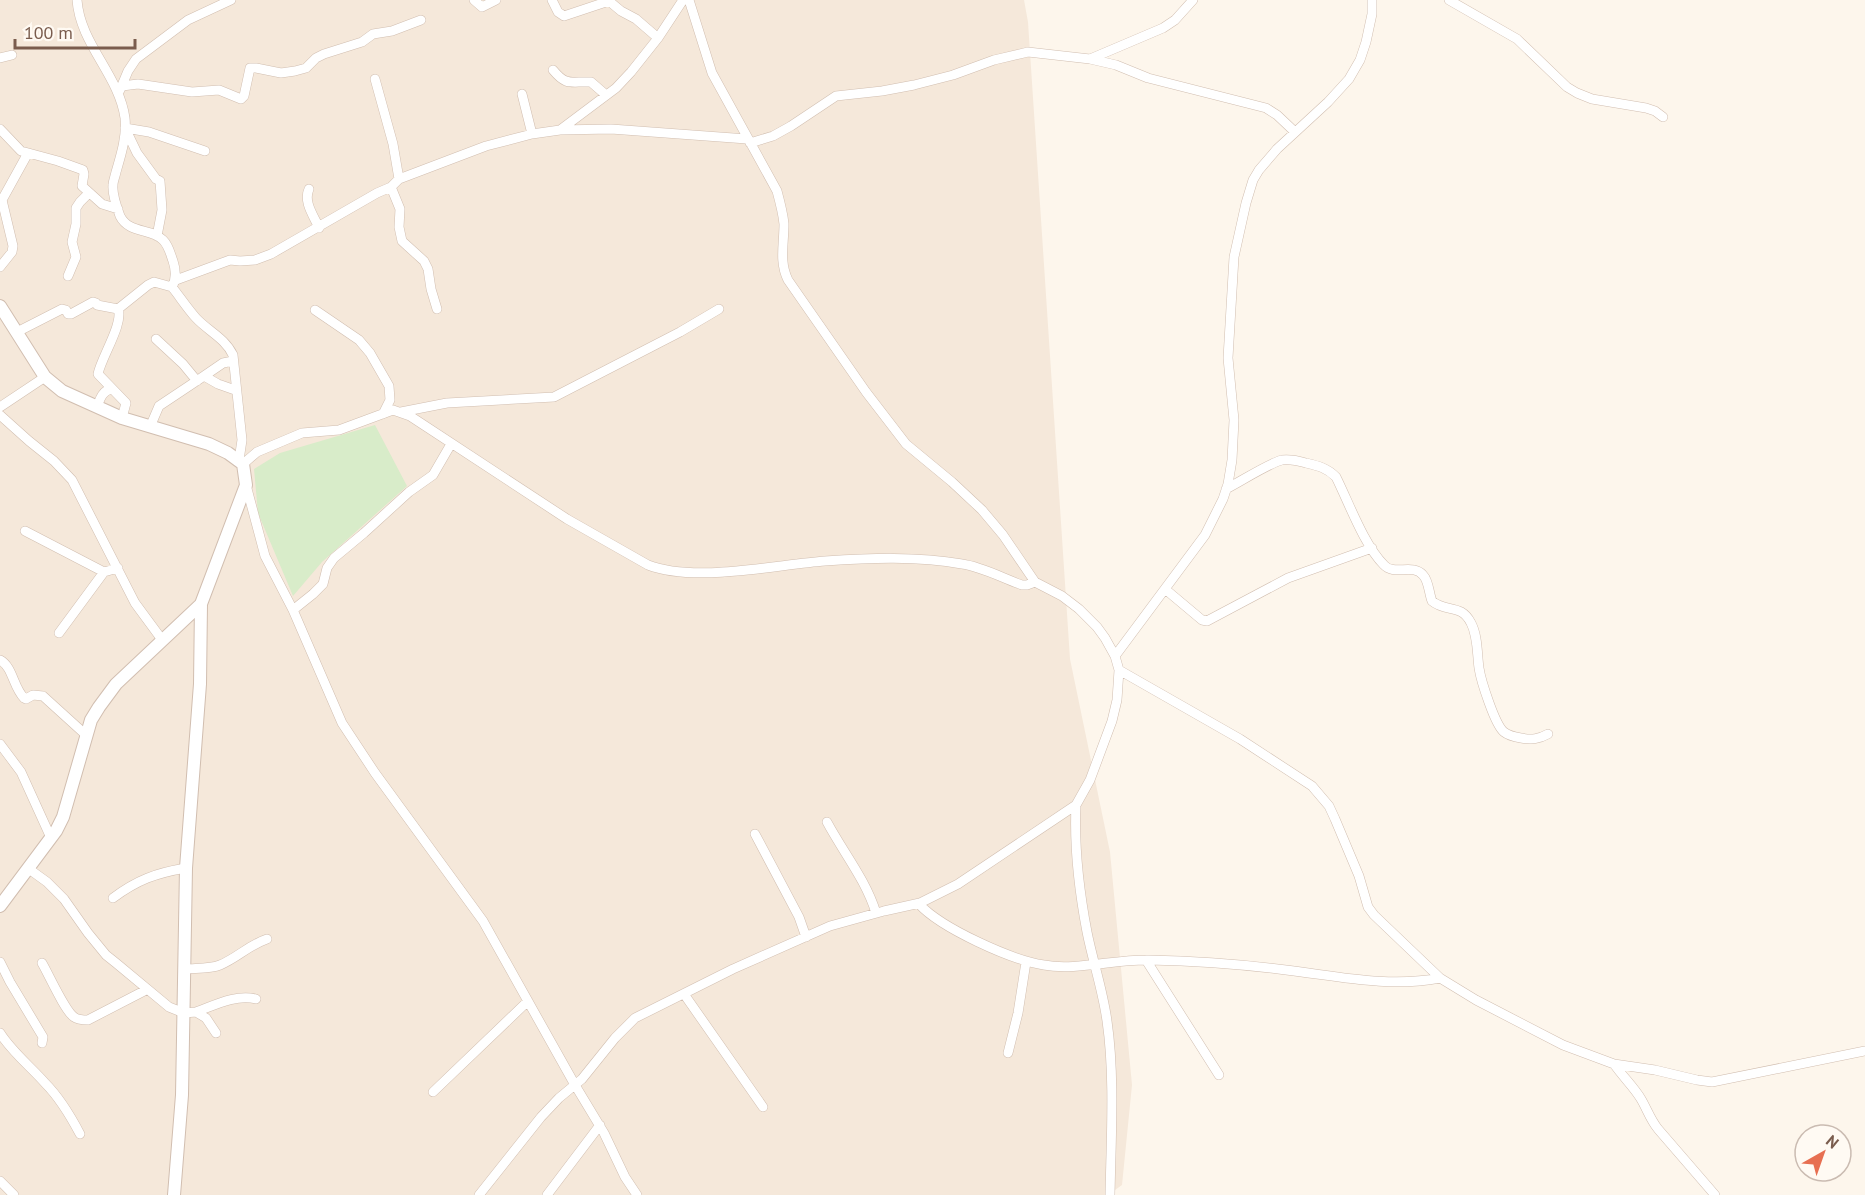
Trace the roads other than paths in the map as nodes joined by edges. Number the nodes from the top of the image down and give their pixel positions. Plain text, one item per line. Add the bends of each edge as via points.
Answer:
1 (77, 0) edge
2 (231, 0) edge
3 (474, 0) edge
4 (495, 0) edge
5 (552, 0) edge
6 (683, 0) edge
7 (689, 0) edge
8 (1193, 0) edge
9 (1372, 0) edge
10 (1449, 0) edge
11 (421, 20) dead end
12 (658, 38) junction
13 (12, 55) dead end
14 (0, 58) edge
15 (1090, 58) junction
16 (553, 70) dead end
17 (375, 79) dead end
18 (120, 91) junction
19 (522, 94) dead end
20 (606, 95) junction
21 (1663, 117) dead end
22 (125, 128) junction
23 (0, 129) edge
24 (560, 130) junction
25 (1295, 132) junction
26 (532, 134) junction
27 (749, 141) junction
28 (206, 152) dead end
29 (28, 153) junction
30 (399, 179) junction
31 (390, 187) junction
32 (309, 189) dead end
33 (89, 193) junction
34 (118, 209) junction
35 (320, 228) junction
36 (157, 236) junction
37 (0, 267) edge
38 (68, 276) dead end
39 (174, 284) junction
40 (0, 306) edge
41 (117, 309) junction
42 (437, 309) dead end
43 (719, 309) dead end
44 (315, 310) dead end
45 (17, 332) junction
46 (156, 339) dead end
47 (233, 361) junction
48 (45, 377) junction
49 (200, 378) junction
50 (111, 389) junction
51 (235, 390) junction
52 (0, 407) edge
53 (97, 407) junction
54 (401, 412) junction
55 (383, 414) junction
56 (0, 415) edge
57 (122, 418) junction
58 (150, 426) junction
59 (451, 444) junction
60 (241, 462) junction
61 (246, 485) junction
62 (1226, 489) junction
63 (25, 531) dead end
64 (1372, 548) junction
65 (118, 568) junction
66 (104, 572) junction
67 (1035, 582) junction
68 (1165, 589) junction
69 (201, 604) junction
70 (293, 610) junction
71 (59, 633) dead end
72 (162, 641) junction
73 (1115, 656) junction
74 (0, 660) edge
75 (1119, 670) junction
76 (1548, 734) dead end
77 (86, 735) junction
78 (0, 744) edge
79 (1076, 805) junction
80 (827, 822) dead end
81 (756, 834) dead end
82 (51, 838) junction
83 (29, 868) junction
84 (186, 868) junction
85 (113, 898) dead end
86 (919, 904) junction
87 (0, 906) edge
88 (876, 913) junction
89 (806, 937) junction
90 (267, 939) dead end
91 (1146, 960) junction
92 (0, 962) edge
93 (1026, 962) junction
94 (42, 963) dead end
95 (1095, 963) junction
96 (186, 969) junction
97 (1440, 978) junction
98 (146, 990) junction
99 (684, 994) junction
100 (256, 999) dead end
101 (528, 1001) junction
102 (190, 1012) junction
103 (0, 1033) edge
104 (216, 1033) dead end
105 (42, 1043) dead end
106 (1865, 1051) edge
107 (1008, 1053) dead end
108 (1614, 1064) junction
109 (1219, 1075) dead end
110 (575, 1085) junction
111 (433, 1092) dead end
112 (763, 1107) dead end
113 (600, 1125) junction
114 (80, 1134) dead end
115 (0, 1181) edge
116 (14, 1195) edge
117 (174, 1195) edge
118 (479, 1195) edge
119 (546, 1195) edge
120 (637, 1195) edge
121 (1110, 1195) edge
122 (1715, 1195) edge

1 - 18 street via 83,28
2 - 18 street via 188,20 136,59
3 - 4 street via 482,7
5 - 12 street via 564,16 609,1
6 - 12 street
7 - 27 street via 712,73
8 - 15 street via 1176,20 1163,28
9 - 25 street via 1360,60 1328,102
10 - 21 street via 1517,39 1577,93 1646,108
11 - 18 street via 324,54 306,68 281,73 251,68 241,99 219,90 192,92 138,84
12 - 20 street
13 - 14 street
15 - 25 street via 1148,78 1266,108
15 - 27 street via 1028,52 914,85 836,96 772,136
16 - 20 street via 561,81 591,82
17 - 30 street
18 - 22 street
19 - 26 street
20 - 24 street
22 - 28 street
22 - 34 street via 112,182
22 - 36 street via 137,153 160,181 162,210
23 - 29 street via 21,151
24 - 26 street
24 - 27 street via 611,129
25 - 62 street via 1253,180 1234,257 1228,358 1234,420
26 - 30 street via 486,146
27 - 67 street via 777,191 782,208 782,268 788,280 891,427 917,455 982,510
29 - 33 street via 83,170 82,186
29 - 37 street via 2,200 13,246
30 - 31 street
31 - 35 street
31 - 42 street via 400,209 402,241 427,266
32 - 35 street via 307,202
33 - 34 street via 102,204
33 - 38 street via 76,208 72,242 76,257
34 - 36 street via 125,224
35 - 39 street via 271,255 255,260 230,260
36 - 39 street via 169,249
39 - 41 street via 154,282
39 - 47 street via 195,317 231,351
40 - 45 street
41 - 45 street via 93,302 71,314 62,309
41 - 50 street via 120,316 98,374
43 - 54 street via 554,397 447,403
44 - 55 street via 359,340 370,353 389,386 390,400
45 - 48 street
46 - 49 street
47 - 49 street
47 - 51 street
48 - 52 street
48 - 53 street via 62,391
49 - 51 street
49 - 58 street via 159,406
50 - 53 street via 102,395
50 - 57 street via 126,402
51 - 60 street
53 - 57 street
54 - 55 street
54 - 59 street
55 - 60 street via 339,430 302,432
56 - 65 street via 72,480
57 - 58 street
58 - 60 street via 209,444
59 - 67 street via 567,519 661,570 729,571 880,558 963,564 1022,585
59 - 70 street via 433,475 334,558 323,584
60 - 61 street
61 - 69 street
61 - 70 street via 261,545
62 - 64 street via 1283,460 1322,467 1336,477
62 - 68 street via 1205,535
63 - 66 street
64 - 68 street via 1288,578 1207,621
64 - 76 street via 1389,569 1422,574 1432,602 1460,611 1470,622 1481,679 1502,731 1529,739
65 - 66 street
65 - 72 street via 135,603
66 - 71 street
67 - 73 street via 1062,596 1087,617
68 - 73 street
69 - 72 street
69 - 84 street via 200,684
70 - 101 street via 342,723 483,921
72 - 77 street via 116,684 94,713
73 - 75 street
74 - 77 street via 7,665 24,698 43,696
75 - 79 street via 1112,722
75 - 97 street via 1312,786 1329,806 1368,907
77 - 82 street via 63,817
78 - 82 street via 19,768
79 - 86 street via 975,873
79 - 95 street via 1079,876
80 - 88 street
81 - 89 street
82 - 83 street
83 - 87 street
83 - 98 street via 64,899 106,955
84 - 85 street via 147,877
84 - 96 street
86 - 88 street
86 - 93 street via 955,929
88 - 89 street
89 - 99 street
90 - 96 street via 219,965
91 - 95 street
91 - 97 street via 1214,963 1363,981
91 - 109 street
92 - 105 street via 43,1037
93 - 95 street via 1062,967
93 - 107 street
94 - 98 street via 68,1010 80,1020 88,1020
95 - 121 street via 1110,1050
96 - 102 street
97 - 108 street via 1526,1027
98 - 102 street via 169,1007
99 - 110 street via 635,1018
99 - 112 street
100 - 102 street via 229,1000
101 - 110 street
101 - 111 street
102 - 104 street via 206,1018
102 - 117 street
103 - 114 street via 64,1106
106 - 108 street via 1712,1082
108 - 122 street via 1640,1097 1658,1129
110 - 113 street
110 - 118 street via 541,1117
113 - 119 street
113 - 120 street
115 - 116 street

